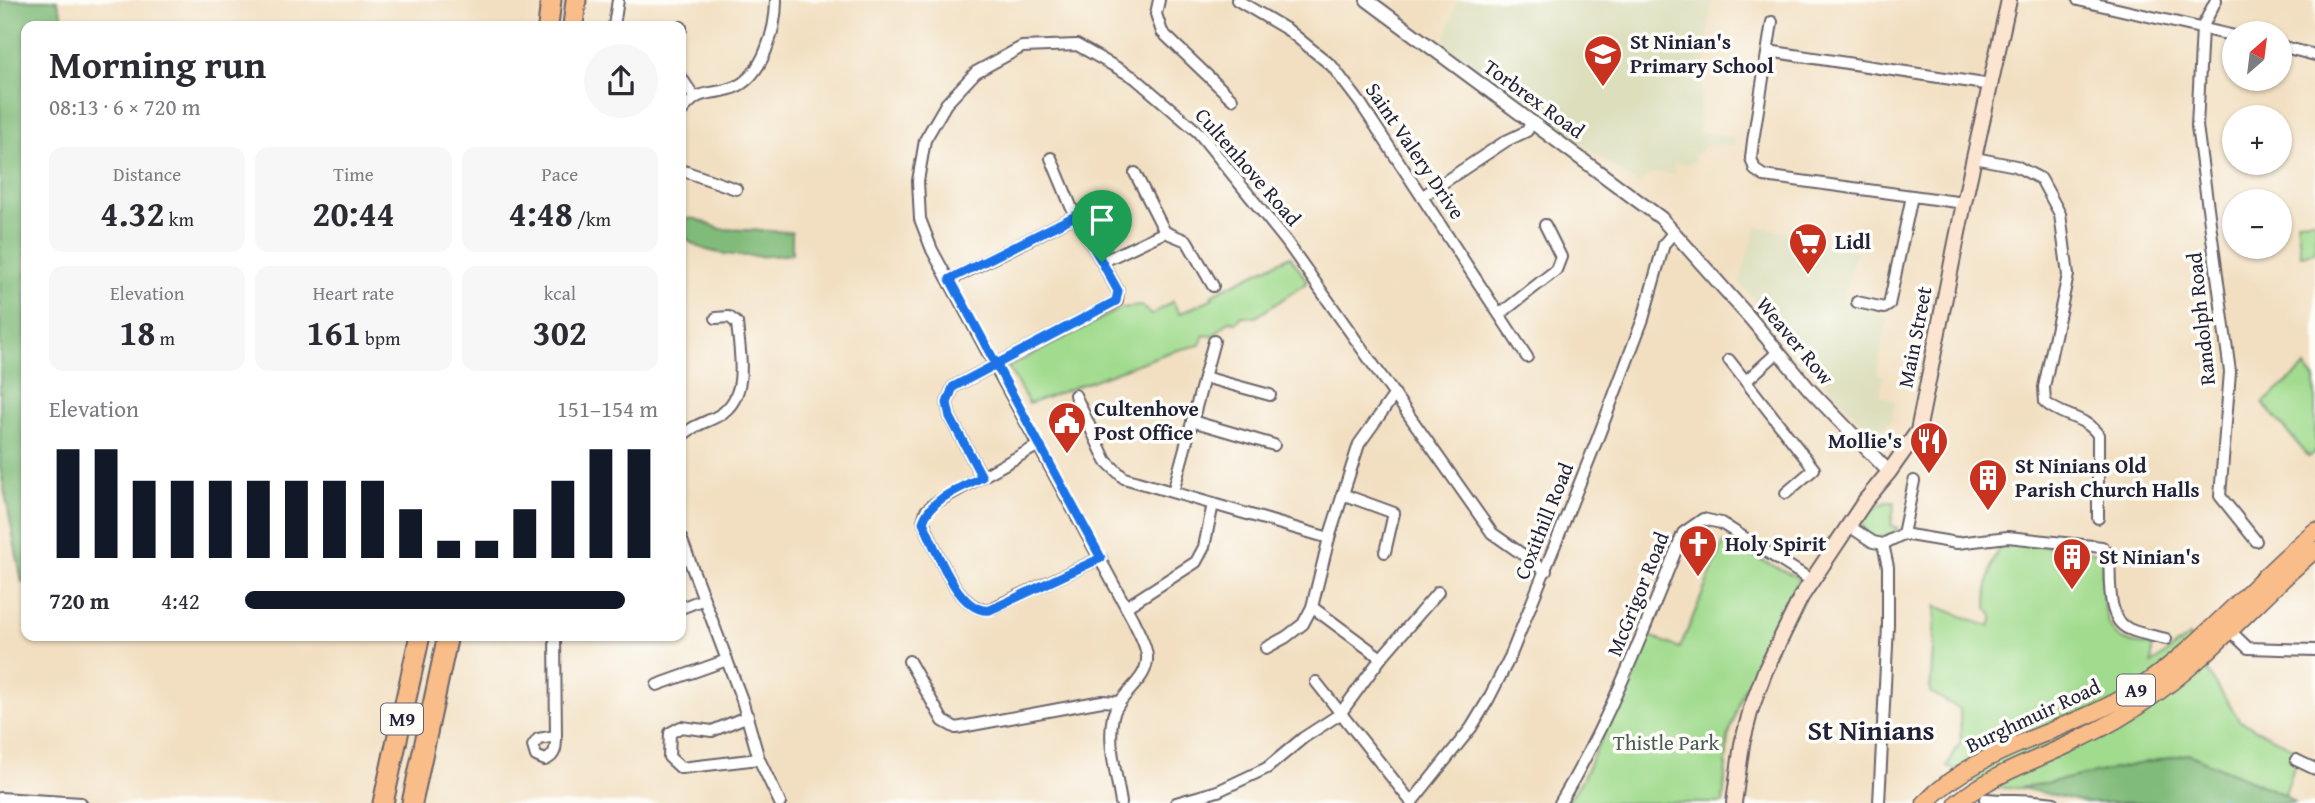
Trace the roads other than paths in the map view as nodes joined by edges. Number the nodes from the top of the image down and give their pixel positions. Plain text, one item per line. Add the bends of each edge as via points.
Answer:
1 (551, 0) edge
2 (576, 0) edge
3 (618, 0) edge
4 (776, 0) edge
5 (1159, 0) edge
6 (1237, 0) edge
7 (1367, 0) edge
8 (2009, 0) edge
9 (2078, 0) edge
10 (2216, 0) edge
11 (549, 21) edge
12 (574, 21) edge
13 (615, 21) edge
14 (1772, 22) dead end
15 (2202, 28) junction
16 (2222, 33) edge
17 (2292, 50) edge
18 (1768, 51) junction
19 (2315, 55) edge
20 (686, 85) edge
21 (1991, 85) junction
22 (694, 97) junction
23 (1233, 99) dead end
24 (686, 106) edge
25 (1532, 121) junction
26 (1051, 158) dead end
27 (1975, 158) junction
28 (686, 172) edge
29 (1135, 173) dead end
30 (736, 189) dead end
31 (1423, 196) junction
32 (1912, 196) junction
33 (1964, 203) junction
34 (1075, 216) junction
35 (1545, 225) dead end
36 (1166, 232) junction
37 (1673, 233) junction
38 (1102, 262) junction
39 (950, 279) junction
40 (1213, 286) dead end
41 (1857, 302) dead end
42 (1500, 314) junction
43 (716, 318) dead end
44 (1213, 341) dead end
45 (1778, 352) junction
46 (1527, 357) dead end
47 (1728, 360) dead end
48 (996, 366) junction
49 (1204, 377) junction
50 (1746, 381) junction
51 (1395, 394) junction
52 (1269, 395) dead end
53 (1075, 396) dead end
54 (1192, 422) junction
55 (686, 433) edge
56 (1040, 445) junction
57 (1274, 445) dead end
58 (1889, 472) junction
59 (982, 477) junction
60 (1914, 481) dead end
61 (1173, 492) junction
62 (1786, 493) dead end
63 (1342, 494) junction
64 (1213, 504) junction
65 (2098, 518) dead end
66 (1849, 526) junction
67 (2315, 531) edge
68 (1903, 534) junction
69 (1329, 538) junction
70 (2256, 541) dead end
71 (1883, 544) junction
72 (2315, 550) edge
73 (686, 551) edge
74 (1385, 552) dead end
75 (1101, 558) junction
76 (1546, 571) junction
77 (1811, 580) junction
78 (1438, 592) dead end
79 (704, 599) junction
80 (686, 606) edge
81 (1126, 607) junction
82 (1312, 607) junction
83 (2225, 627) junction
84 (2166, 639) dead end
85 (419, 641) edge
86 (447, 641) edge
87 (555, 641) edge
88 (1266, 648) dead end
89 (2315, 650) edge
90 (1381, 658) junction
91 (727, 660) junction
92 (909, 661) dead end
93 (1316, 682) dead end
94 (657, 685) dead end
95 (1118, 702) junction
96 (1340, 714) junction
97 (748, 716) junction
98 (556, 736) dead end
99 (759, 759) junction
100 (2296, 760) dead end
101 (2315, 769) edge
102 (0, 799) edge
103 (1985, 799) dead end
104 (2009, 802) edge
105 (81, 803) edge
106 (383, 803) edge
107 (412, 803) edge
108 (780, 803) edge
109 (1121, 803) edge
110 (1176, 803) edge
111 (1412, 803) edge
112 (1560, 803) edge
113 (1734, 803) edge
114 (1879, 803) edge
115 (1926, 803) edge
116 (1957, 803) edge
117 (2054, 803) edge

1 - 11 highway
2 - 12 highway
3 - 13 street
4 - 22 street via 766,51 756,69 736,87
5 - 23 street via 1156,14 1162,32
6 - 31 street, Saint Valery Drive via 1288,30 1332,66
7 - 25 street, Torbrex Road
8 - 21 main road, Main Street
9 - 15 street
10 - 15 street, Randolph Road
14 - 18 street
15 - 16 street
15 - 70 street, Randolph Road via 2197,126 2230,372 2220,496
17 - 19 street
18 - 21 street
18 - 32 street via 1751,158 1755,170 1764,176
20 - 22 street
21 - 27 main road, Main Street
22 - 24 street
25 - 31 street via 1527,131
25 - 37 street, Torbrex Road via 1661,218
26 - 34 street
27 - 33 main road, Main Street
27 - 65 street via 2016,166 2041,179 2060,214 2068,275 2044,387 2045,402 2092,426 2098,435
28 - 30 street
29 - 36 street
31 - 42 street, Saint Valery Drive
32 - 33 street
32 - 41 street via 1889,306
33 - 58 main road, Main Street via 1918,431
34 - 38 street
34 - 39 street
35 - 42 street via 1561,257 1556,270
36 - 38 street
36 - 40 street via 1187,241
37 - 45 street, Weaver Row
37 - 76 street, Coxithill Road via 1664,244 1643,319
38 - 48 street via 1118,291 1116,301
39 - 48 street, Cultenhove Road
39 - 51 street, Cultenhove Road via 919,219 918,181 925,140 946,104 976,72 1022,47 1077,45 1135,78 1199,133 1286,241
42 - 46 street, Saint Valery Drive
43 - 55 street via 729,317 737,323 739,392 729,409
44 - 49 street
45 - 50 street
45 - 58 street, Weaver Row
47 - 50 street
48 - 56 street, Cultenhove Road
48 - 59 street via 953,387 947,403
49 - 52 street
49 - 54 street
50 - 62 street via 1814,469
51 - 63 street via 1359,444
51 - 76 street, Cultenhove Road via 1492,533
53 - 61 street via 1106,461 1124,478
54 - 57 street
54 - 61 street
56 - 59 street
56 - 75 street, Cultenhove Road
58 - 66 main road, Main Street
59 - 75 street via 934,503 923,522 945,570 971,606 990,610
60 - 68 street
61 - 64 street
63 - 69 street
63 - 74 street via 1394,513
64 - 69 street
64 - 81 street via 1196,562
66 - 71 street
66 - 77 main road, Main Street
67 - 83 main road, Burghmuir Road / A9 via 2288,553
68 - 71 street
68 - 84 street via 1957,543 2008,537 2102,547 2109,554 2113,614 2119,623
69 - 82 street
71 - 114 street via 1888,567 1888,625
72 - 83 main road, Burghmuir Road / A9
73 - 79 street
75 - 81 street, Cultenhove Road
76 - 111 street, Coxithill Road via 1488,700
77 - 112 street, McGrigor Road via 1721,523 1703,519 1683,533 1626,676
77 - 113 main road, Main Street via 1751,709
78 - 90 street
79 - 80 street
79 - 91 street
81 - 95 street, Cultenhove Road via 1147,654 1147,665
82 - 88 street via 1303,624
82 - 90 street
83 - 89 street via 2248,648
83 - 115 main road, Burghmuir Road / A9 via 2135,691 1966,771
83 - 116 main road, Burghmuir Road / A9 via 2145,702 2085,737 1995,778
85 - 106 highway, M9
86 - 107 highway, M9
87 - 98 street
90 - 96 street
91 - 94 street
91 - 97 street
92 - 95 street via 943,721 956,728 1102,701
93 - 96 street
95 - 109 street via 1111,729
96 - 110 street via 1267,768 1218,791
96 - 111 street
97 - 99 street
97 - 99 street via 712,731 681,727 670,733 669,757 681,768
99 - 108 street
100 - 101 street
102 - 105 street
103 - 104 street
104 - 117 street

